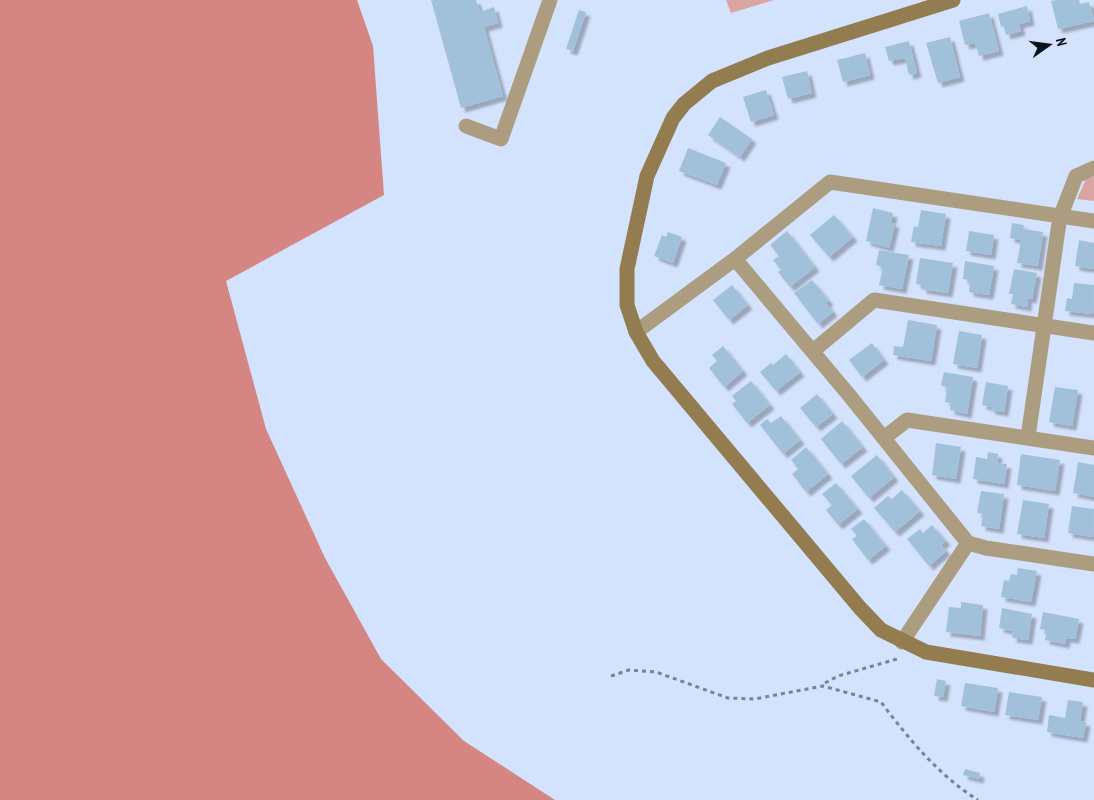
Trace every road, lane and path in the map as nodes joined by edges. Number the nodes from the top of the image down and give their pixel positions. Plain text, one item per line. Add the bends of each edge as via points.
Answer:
1 (550, 0) edge
2 (947, 1) edge
3 (466, 126) dead end
4 (1094, 168) edge
5 (1061, 216) junction
6 (1094, 221) edge
7 (735, 259) junction
8 (1043, 325) junction
9 (636, 332) junction
10 (1094, 333) edge
11 (813, 351) junction
12 (1028, 437) junction
13 (884, 438) junction
14 (1094, 448) edge
15 (968, 543) junction
16 (1094, 564) edge
17 (902, 642) junction
18 (900, 658) dead end
19 (610, 676) dead end
20 (1094, 680) edge
21 (825, 683) dead end
22 (978, 800) edge

1 - 3 street via 501,138
2 - 9 street via 768,58 712,81 684,104 673,118 647,176 634,230 626,288 627,305
4 - 5 street via 1076,176
5 - 6 street
5 - 7 street via 830,182
5 - 8 street
7 - 9 street
7 - 11 street
8 - 10 street
8 - 11 street via 874,300
8 - 12 street
9 - 17 street via 653,360 860,608 881,630
11 - 13 street
12 - 13 street via 907,420
12 - 14 street
13 - 15 street
15 - 16 street
15 - 17 street
17 - 20 street via 926,652
18 - 21 path via 838,676
19 - 22 path via 629,670 656,672 728,698 755,699 823,686 872,698 880,702 926,756

